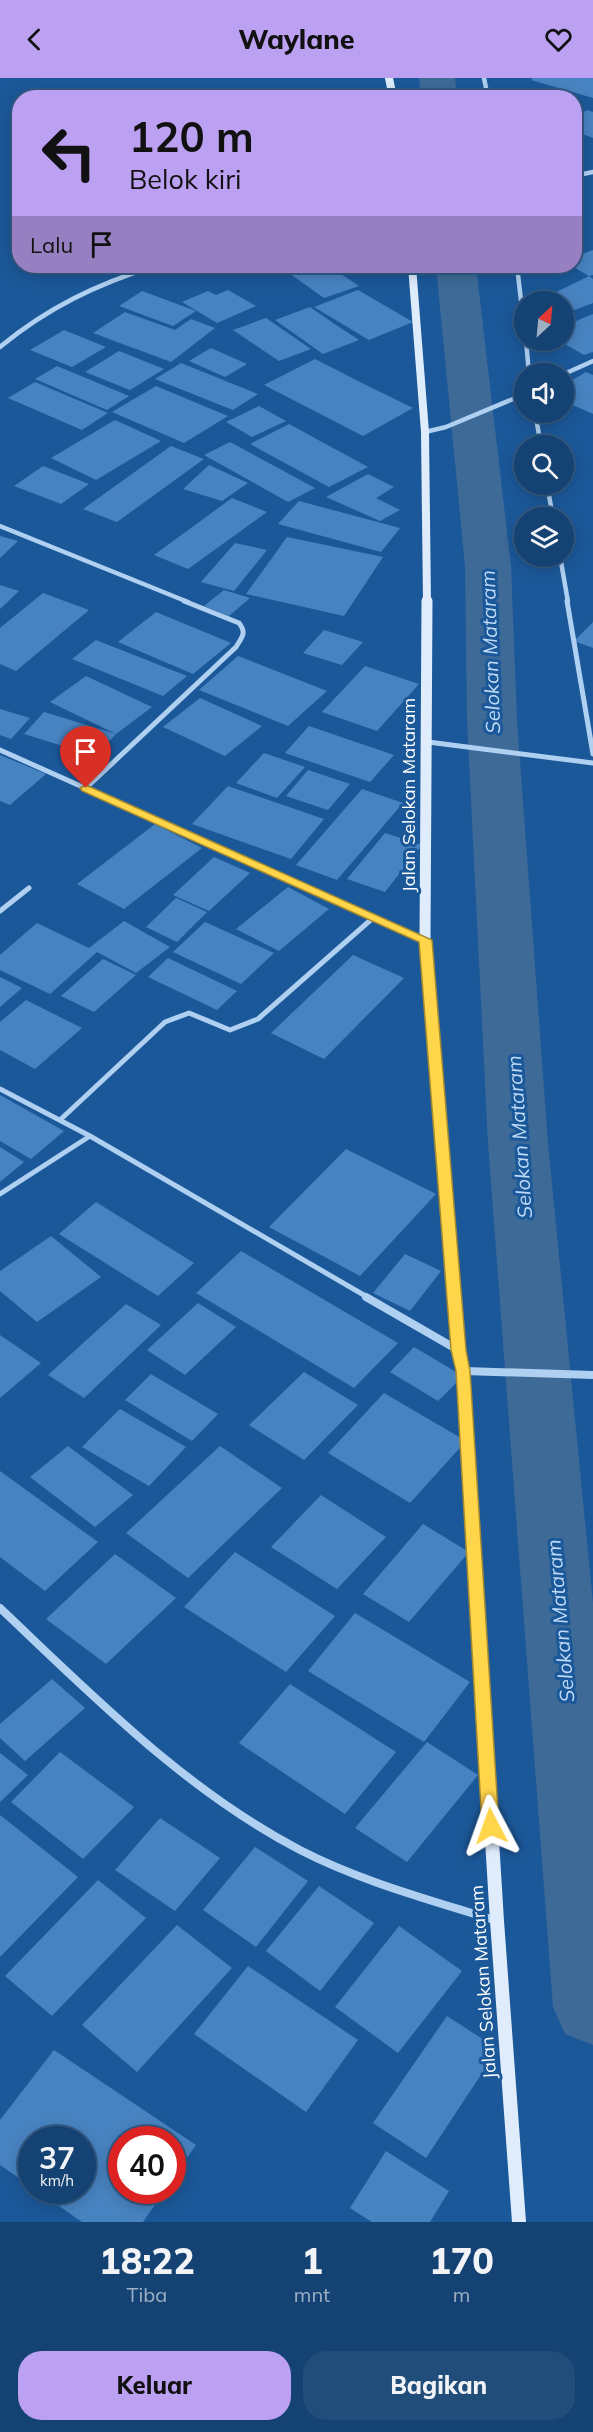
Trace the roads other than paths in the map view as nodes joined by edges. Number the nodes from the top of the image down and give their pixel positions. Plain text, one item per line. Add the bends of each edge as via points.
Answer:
1 (131, 273) edge
2 (413, 273) edge
3 (518, 273) edge
4 (520, 291) edge
5 (0, 347) edge
6 (593, 361) edge
7 (574, 370) edge
8 (514, 398) edge
9 (425, 432) junction
10 (0, 526) edge
11 (562, 567) edge
12 (428, 742) junction
13 (0, 750) edge
14 (593, 754) edge
15 (593, 763) edge
16 (86, 788) junction
17 (29, 888) dead end
18 (0, 911) edge
19 (374, 917) junction
20 (425, 940) junction
21 (0, 1089) edge
22 (60, 1120) junction
23 (90, 1136) junction
24 (0, 1194) edge
25 (458, 1350) junction
26 (463, 1371) junction
27 (593, 1375) edge
28 (0, 1608) edge
29 (496, 1921) junction
30 (519, 2222) edge

1 - 5 street via 57,303
2 - 9 street, Jalan Selokan Mataram
3 - 4 street
6 - 7 street
8 - 9 street
9 - 12 street, Jalan Selokan Mataram
10 - 16 street via 239,623 244,629 236,647
11 - 14 street
12 - 15 street
12 - 20 street, Jalan Selokan Mataram
13 - 16 street
16 - 19 street
17 - 18 street
19 - 20 street
19 - 22 street via 258,1019 230,1030 189,1013 165,1022
20 - 25 street, Jalan Selokan Mataram
21 - 22 street
22 - 23 street
23 - 24 street
23 - 25 street
25 - 26 street, Jalan Selokan Mataram
26 - 27 street
26 - 29 street, Jalan Selokan Mataram
28 - 29 street via 140,1739 204,1792 265,1831 340,1868
29 - 30 street, Jalan Selokan Mataram

